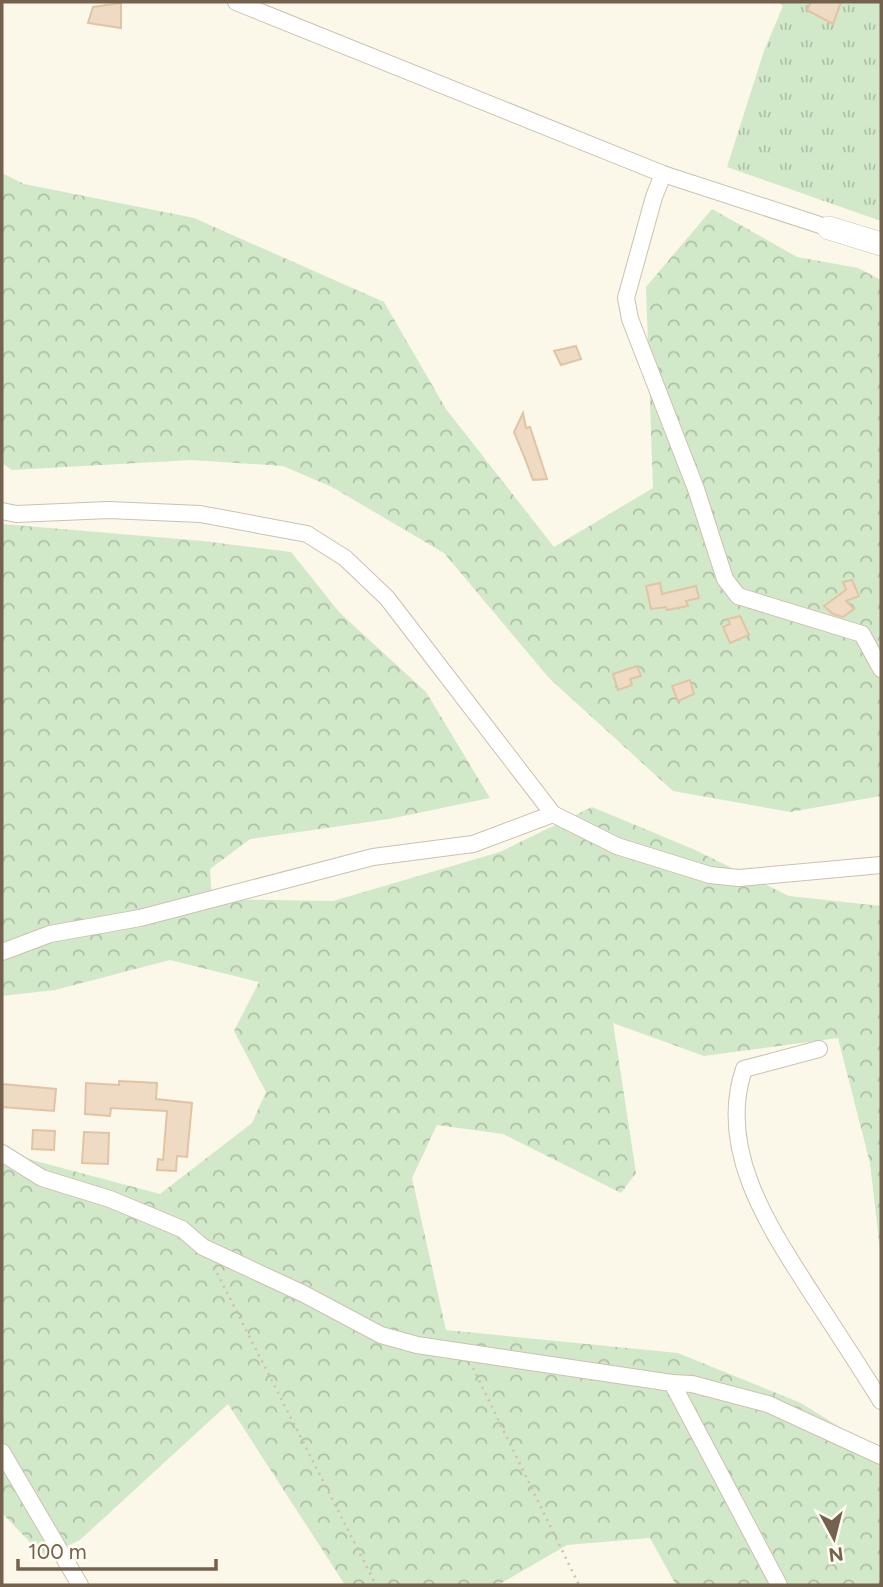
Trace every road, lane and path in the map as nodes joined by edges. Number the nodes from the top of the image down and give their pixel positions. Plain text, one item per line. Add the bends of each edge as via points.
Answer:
1 (236, 2) edge
2 (663, 174) junction
3 (829, 228) joint
4 (881, 244) edge
5 (2, 511) edge
6 (881, 669) edge
7 (553, 814) junction
8 (881, 865) edge
9 (2, 952) edge
10 (819, 1049) dead end
11 (2, 1153) edge
12 (204, 1247) junction
13 (465, 1352) junction
14 (672, 1383) junction
15 (881, 1401) edge
16 (2, 1452) edge
17 (881, 1456) edge
18 (79, 1585) edge
19 (376, 1585) edge
20 (579, 1585) edge
21 (779, 1585) edge

1 - 2 street
2 - 3 street
2 - 6 street via 626,298 725,579 738,596 862,634
3 - 4 street
5 - 7 street via 200,514 307,534 345,558 387,598
7 - 8 street via 617,846 710,875 739,878
7 - 9 street via 473,844 373,857 140,918 50,934
10 - 15 street via 744,1069 737,1116 743,1164 774,1234
11 - 12 street via 42,1178 110,1199 182,1229
12 - 13 street via 381,1335
12 - 19 path
13 - 14 street
13 - 20 path
14 - 17 street via 768,1404
14 - 21 street
16 - 18 street

